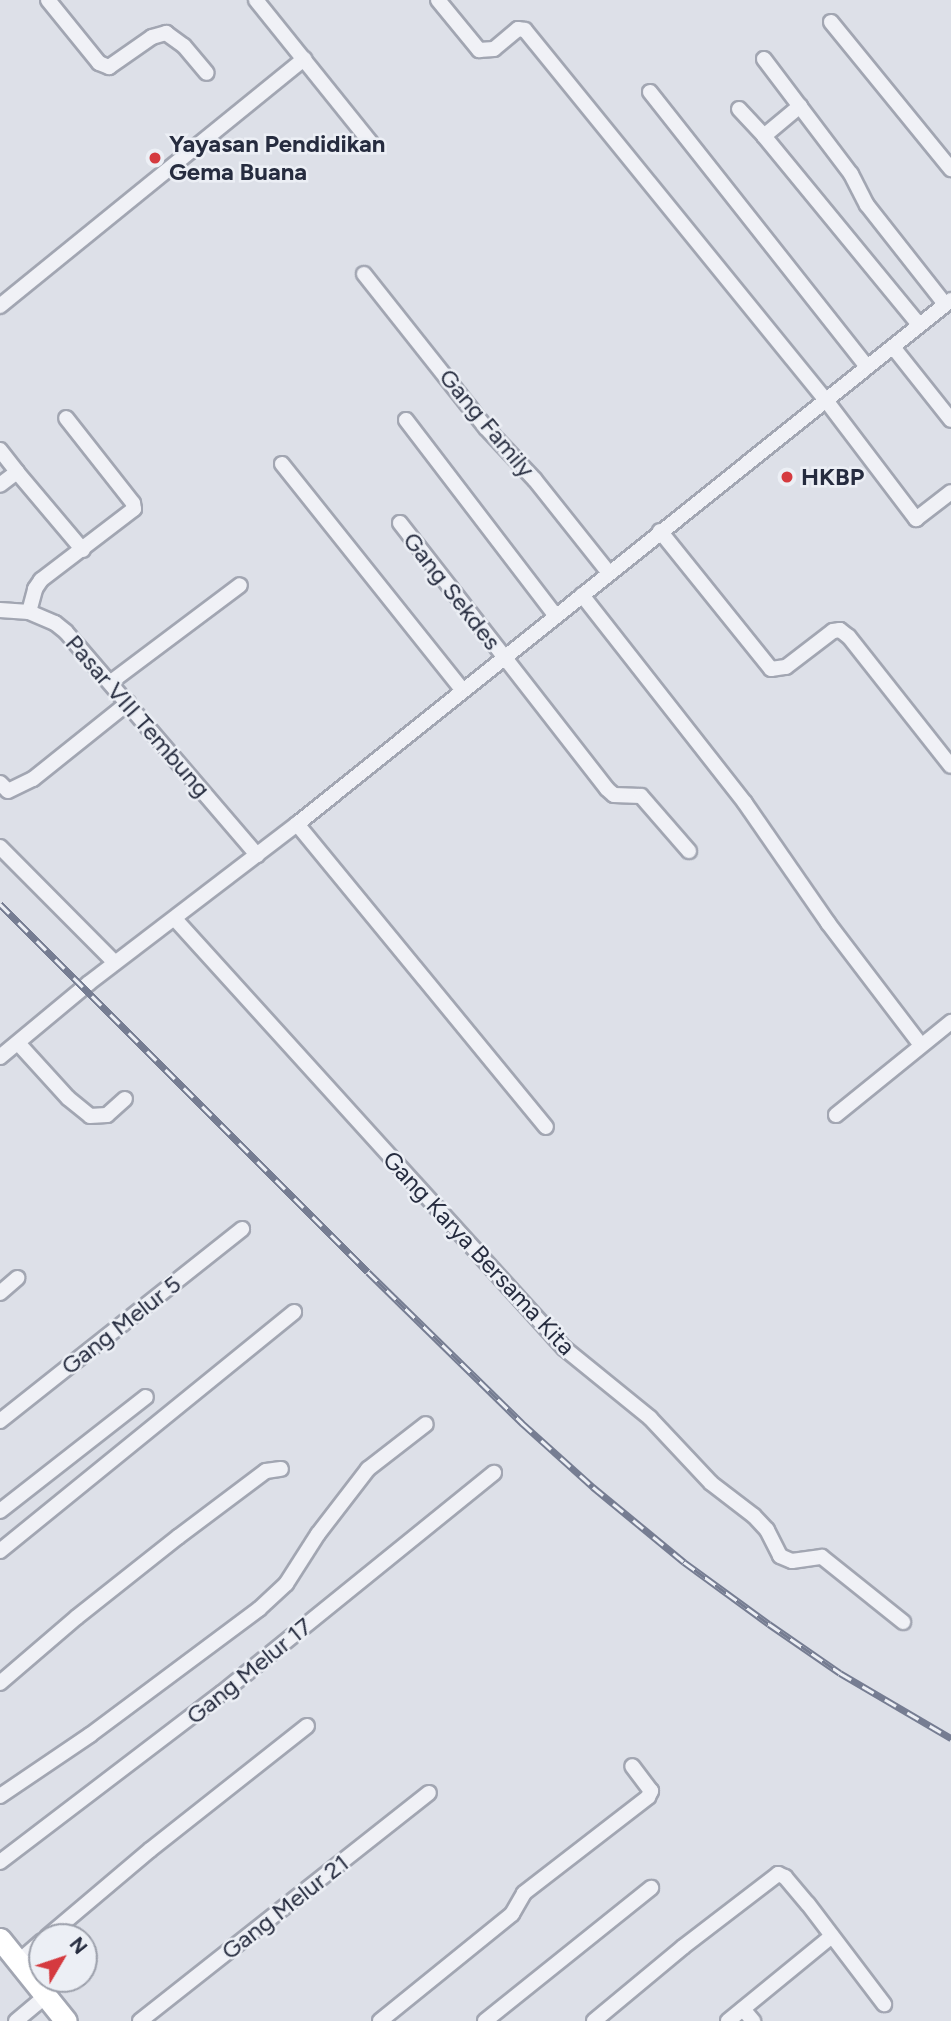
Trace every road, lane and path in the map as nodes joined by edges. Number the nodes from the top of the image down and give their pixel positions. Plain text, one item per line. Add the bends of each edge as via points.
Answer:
1 (48, 0) edge
2 (256, 0) edge
3 (438, 0) edge
4 (831, 22) dead end
5 (304, 59) junction
6 (764, 59) dead end
7 (207, 73) dead end
8 (650, 92) dead end
9 (800, 106) junction
10 (739, 109) dead end
11 (764, 136) junction
12 (371, 143) dead end
13 (951, 169) edge
14 (364, 274) dead end
15 (948, 302) edge
16 (0, 306) edge
17 (919, 325) junction
18 (893, 347) junction
19 (866, 367) junction
20 (825, 399) junction
21 (66, 418) dead end
22 (406, 420) dead end
23 (951, 421) edge
24 (0, 450) edge
25 (282, 464) dead end
26 (17, 472) junction
27 (0, 485) edge
28 (951, 492) edge
29 (400, 523) dead end
30 (660, 531) junction
31 (83, 550) junction
32 (609, 573) junction
33 (240, 584) dead end
34 (582, 595) junction
35 (0, 610) edge
36 (29, 612) junction
37 (556, 616) junction
38 (504, 658) junction
39 (111, 682) junction
40 (463, 691) junction
41 (128, 704) junction
42 (951, 766) edge
43 (0, 783) edge
44 (297, 824) junction
45 (0, 847) edge
46 (689, 851) dead end
47 (257, 855) junction
48 (175, 919) junction
49 (116, 963) junction
50 (951, 1022) edge
51 (18, 1043) junction
52 (921, 1045) junction
53 (0, 1057) edge
54 (125, 1099) dead end
55 (836, 1115) dead end
56 (546, 1128) dead end
57 (242, 1229) dead end
58 (17, 1278) dead end
59 (0, 1293) edge
60 (293, 1312) dead end
61 (146, 1397) dead end
62 (0, 1421) edge
63 (426, 1424) dead end
64 (281, 1469) dead end
65 (494, 1473) dead end
66 (0, 1511) edge
67 (0, 1552) edge
68 (903, 1622) dead end
69 (0, 1683) edge
70 (307, 1726) dead end
71 (632, 1766) dead end
72 (429, 1793) dead end
73 (0, 1796) edge
74 (0, 1862) edge
75 (651, 1888) dead end
76 (64, 1923) edge
77 (832, 1936) junction
78 (28, 1946) edge
79 (7, 1954) edge
80 (45, 1997) junction
81 (884, 2004) dead end
82 (743, 2009) junction
83 (16, 2021) edge
84 (66, 2021) edge
85 (140, 2021) edge
86 (380, 2021) edge
87 (485, 2021) edge
88 (594, 2021) edge
89 (728, 2021) edge
90 (753, 2021) edge

1 - 7 street via 99,63 109,67 152,37 166,33
2 - 5 street
3 - 20 street via 479,50 494,49 518,29 525,30
4 - 13 street
5 - 12 street
5 - 16 street
6 - 9 street
8 - 19 street
9 - 11 street
9 - 15 street via 851,174 867,205
10 - 11 street
11 - 17 street
14 - 32 street, Gang Family
15 - 17 street
17 - 18 street
18 - 19 street
18 - 23 street
19 - 20 street
20 - 28 street via 916,519
20 - 30 street
21 - 31 street via 134,509
22 - 37 street
24 - 26 street
25 - 40 street
26 - 27 street
26 - 31 street
29 - 38 street, Gang Sekdes
30 - 32 street
30 - 42 street via 771,669 786,667 839,630
31 - 36 street via 41,580
32 - 34 street
33 - 39 street
34 - 37 street
34 - 52 street via 745,803
35 - 36 street, Pasar VIII Tembung
36 - 39 street, Pasar VIII Tembung via 55,622
37 - 38 street
38 - 40 street
38 - 46 street, Gang Sekdes via 607,789 614,795 641,796
39 - 41 street, Pasar VIII Tembung
40 - 44 street
41 - 43 street via 33,779 8,790
41 - 47 street, Pasar VIII Tembung
44 - 47 street
44 - 56 street
45 - 49 street
47 - 48 street
48 - 49 street
48 - 68 street, Gang Karya Bersama Kita via 564,1348 650,1418 711,1483 754,1516 780,1556 792,1561 822,1557
49 - 51 street
50 - 52 street
51 - 53 street
51 - 54 street via 90,1116 107,1115
52 - 55 street
57 - 62 street, Gang Melur 5
58 - 59 street
60 - 67 street
61 - 66 street
63 - 73 street via 357,1481 286,1584 259,1609
64 - 69 street via 266,1471 178,1537
65 - 74 street, Gang Melur 17 via 222,1693
70 - 76 street
71 - 86 street via 651,1791 648,1797 524,1893 513,1914
72 - 85 street, Gang Melur 21
75 - 87 street
77 - 81 street
77 - 82 street
77 - 88 street via 792,1884 778,1874
78 - 79 street
79 - 80 street
80 - 83 street
80 - 84 street
82 - 89 street
82 - 90 street

